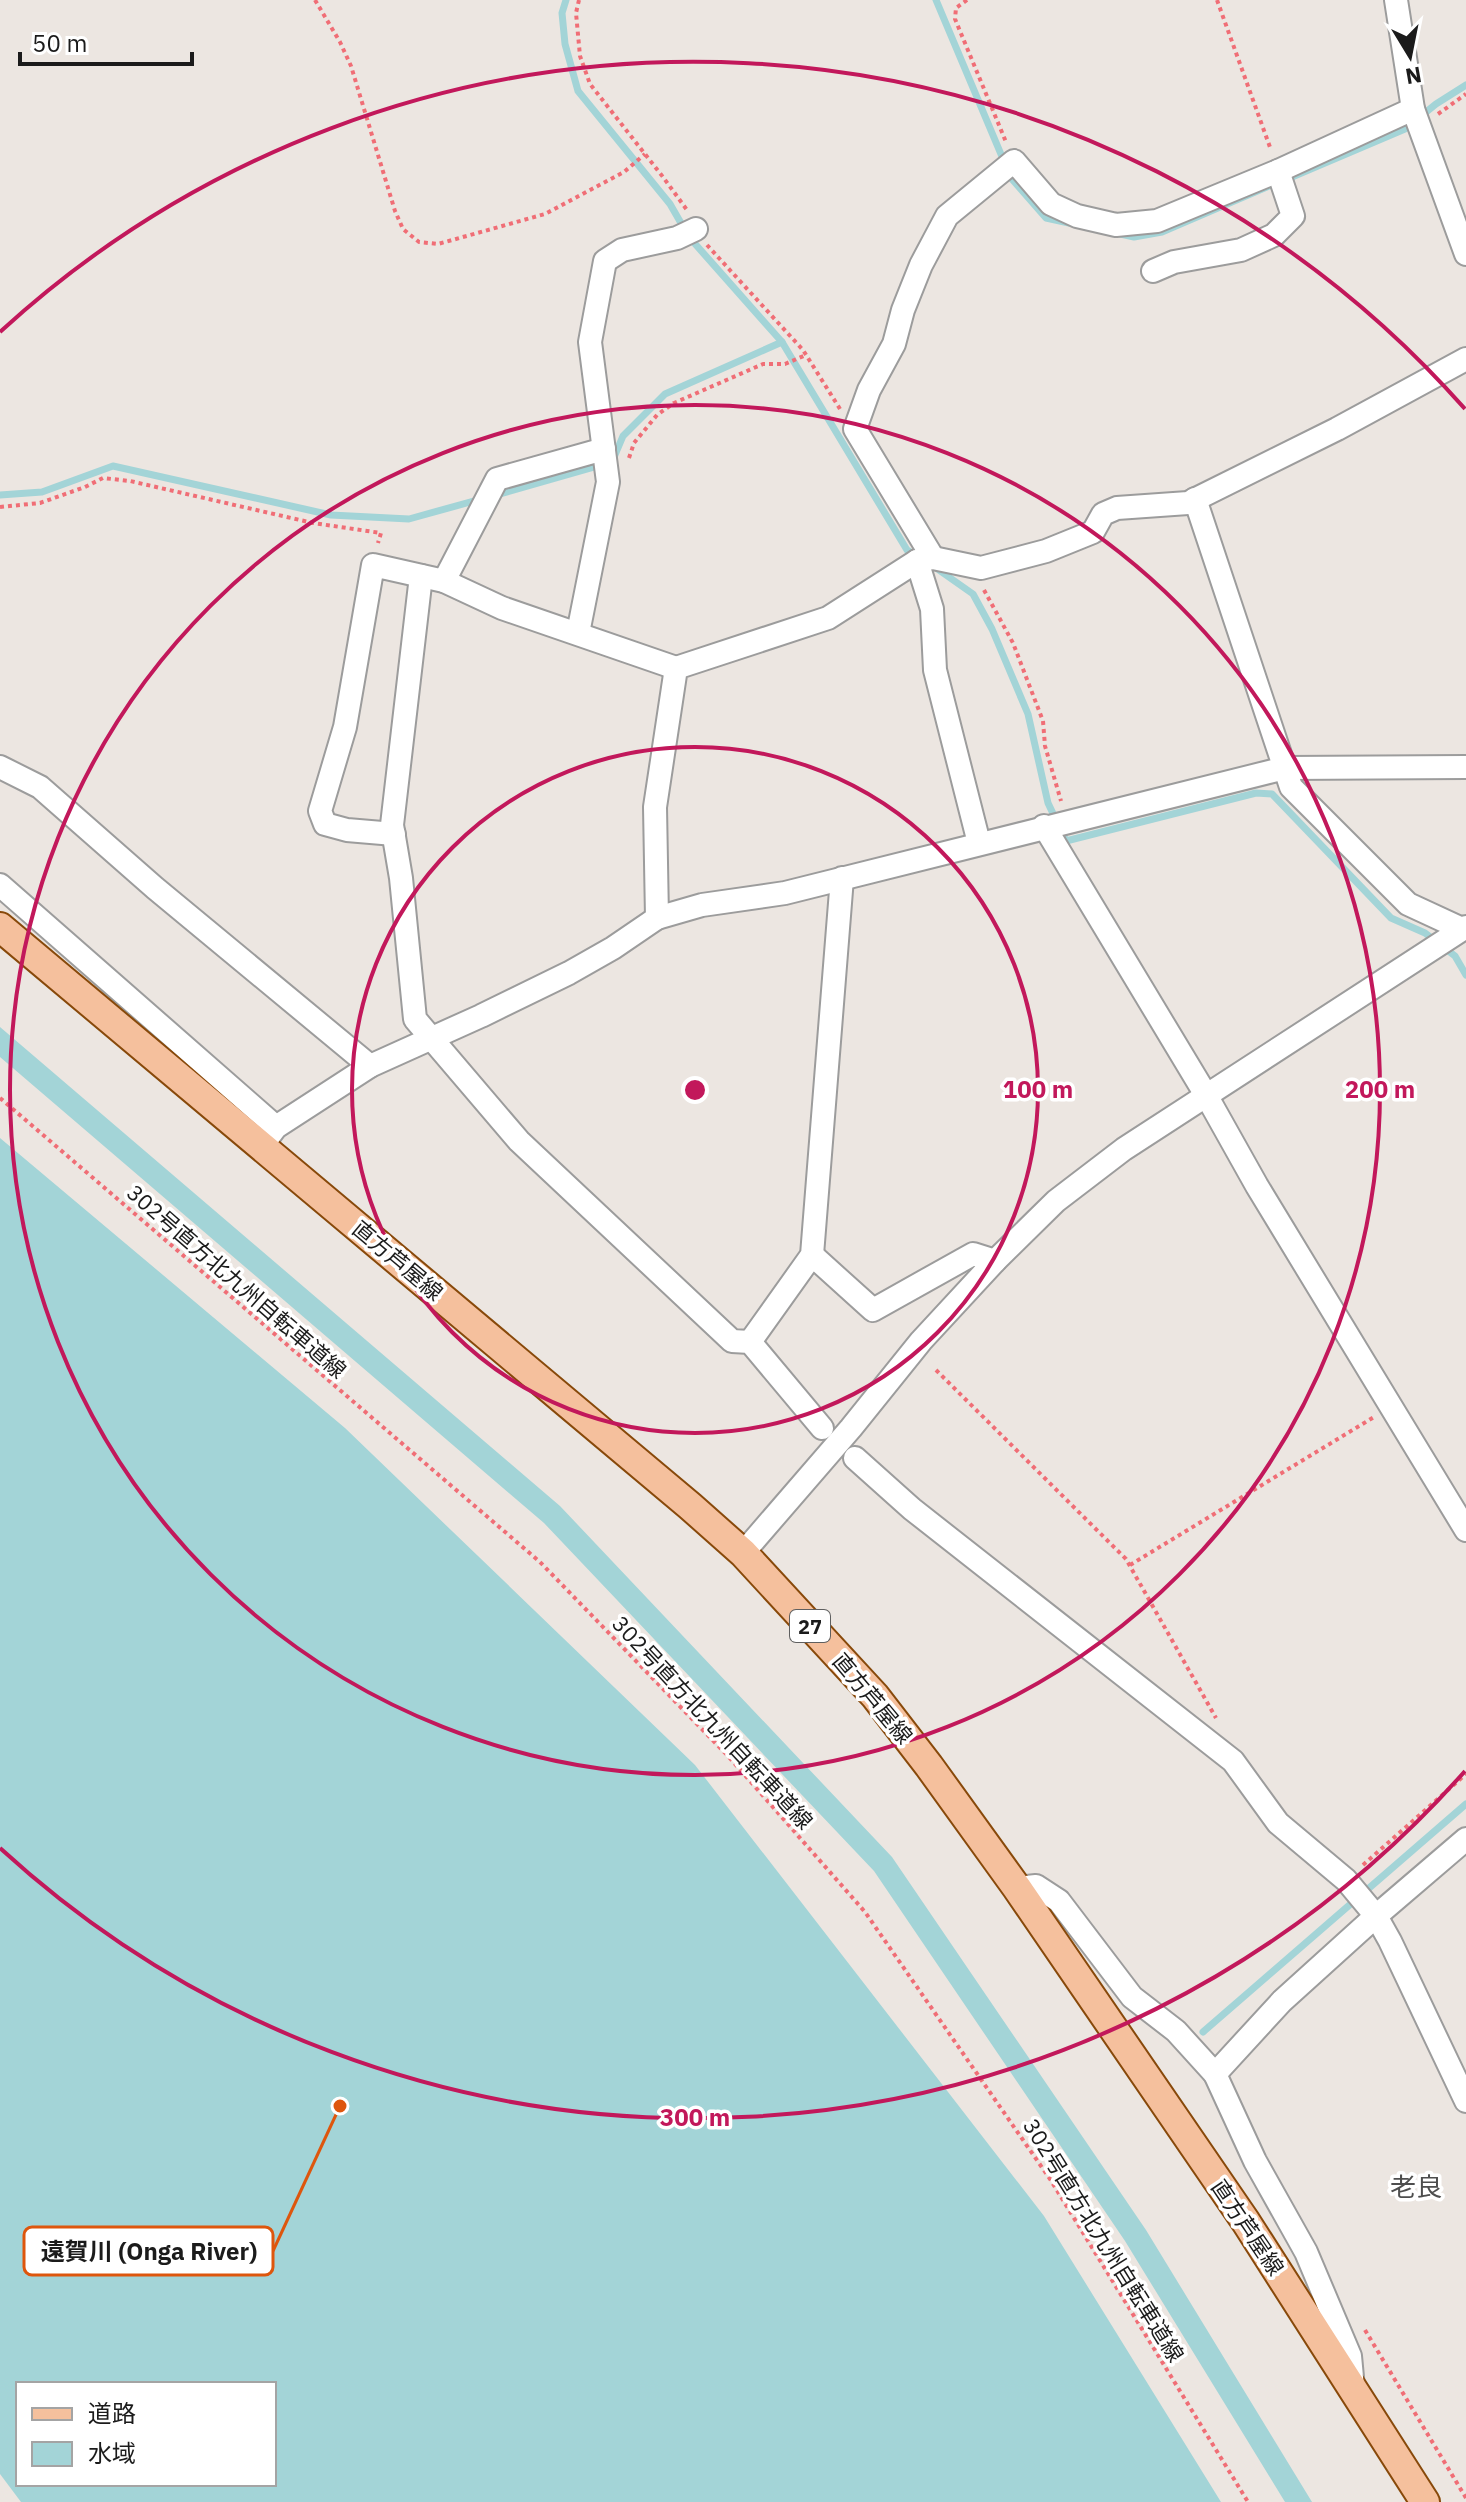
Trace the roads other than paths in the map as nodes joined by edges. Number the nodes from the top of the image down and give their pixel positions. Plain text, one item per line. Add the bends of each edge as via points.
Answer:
1 (1396, 0) edge
2 (1417, 119) junction
3 (1278, 171) junction
4 (696, 229) dead end
5 (1466, 254) edge
6 (1153, 271) dead end
7 (1466, 359) edge
8 (604, 449) junction
9 (1195, 499) junction
10 (925, 560) junction
11 (421, 576) junction
12 (444, 581) junction
13 (578, 633) junction
14 (676, 668) junction
15 (0, 767) edge
16 (1466, 767) edge
17 (1285, 768) junction
18 (1044, 826) junction
19 (394, 834) junction
20 (979, 843) junction
21 (842, 878) junction
22 (0, 885) edge
23 (657, 918) junction
24 (0, 927) edge
25 (1464, 928) edge
26 (430, 1038) junction
27 (370, 1066) junction
28 (1206, 1095) junction
29 (268, 1137) junction
30 (812, 1255) junction
31 (995, 1261) junction
32 (750, 1342) junction
33 (822, 1428) dead end
34 (855, 1458) dead end
35 (1466, 1530) edge
36 (743, 1553) junction
37 (1466, 1839) edge
38 (1017, 1888) junction
39 (1376, 1916) junction
40 (1215, 2074) junction
41 (1466, 2101) edge
42 (1354, 2389) junction
43 (1425, 2502) edge

1 - 2 street
2 - 3 street
2 - 5 street
3 - 6 street via 1293,216 1274,235 1241,250
3 - 10 street via 1157,221 1116,225 1051,204 1014,161 947,216 921,265 894,344 855,429
4 - 8 street via 622,250 605,261 590,342
7 - 9 street
8 - 12 street via 497,479
8 - 13 street via 608,482
9 - 10 street via 1117,508 1103,514 1093,532 981,568
9 - 17 street
10 - 14 street via 828,618
10 - 20 street via 935,670
11 - 12 street
11 - 19 street
11 - 19 street via 373,565 345,727 320,811 325,824
12 - 13 street via 502,608
13 - 14 street
14 - 23 street via 655,807
15 - 27 street via 40,787
16 - 17 street
17 - 18 street
17 - 25 street via 1291,787 1408,904
18 - 20 street
18 - 28 street
19 - 26 street via 415,1019
20 - 21 street
21 - 23 street
21 - 30 street
22 - 29 street
23 - 26 street via 569,973
24 - 29 main road, 直方芦屋線 / 27
25 - 28 street
26 - 27 street
26 - 32 street via 519,1141 732,1341
27 - 29 street
28 - 31 street via 1056,1201
28 - 35 street
29 - 36 main road, 直方芦屋線 / 27
30 - 31 street via 873,1310 973,1254
30 - 32 street
31 - 36 street
32 - 33 street
34 - 39 street via 912,1509 1233,1761 1278,1823 1346,1880
36 - 38 main road, 直方芦屋線 / 27 via 875,1696
37 - 39 street
38 - 40 street via 1036,1886 1059,1901 1132,1997 1176,2031
38 - 42 main road, 直方芦屋線 / 27
39 - 40 street via 1282,2001
39 - 41 street
40 - 42 street via 1306,2252 1350,2356
42 - 43 main road, 直方芦屋線 / 27

